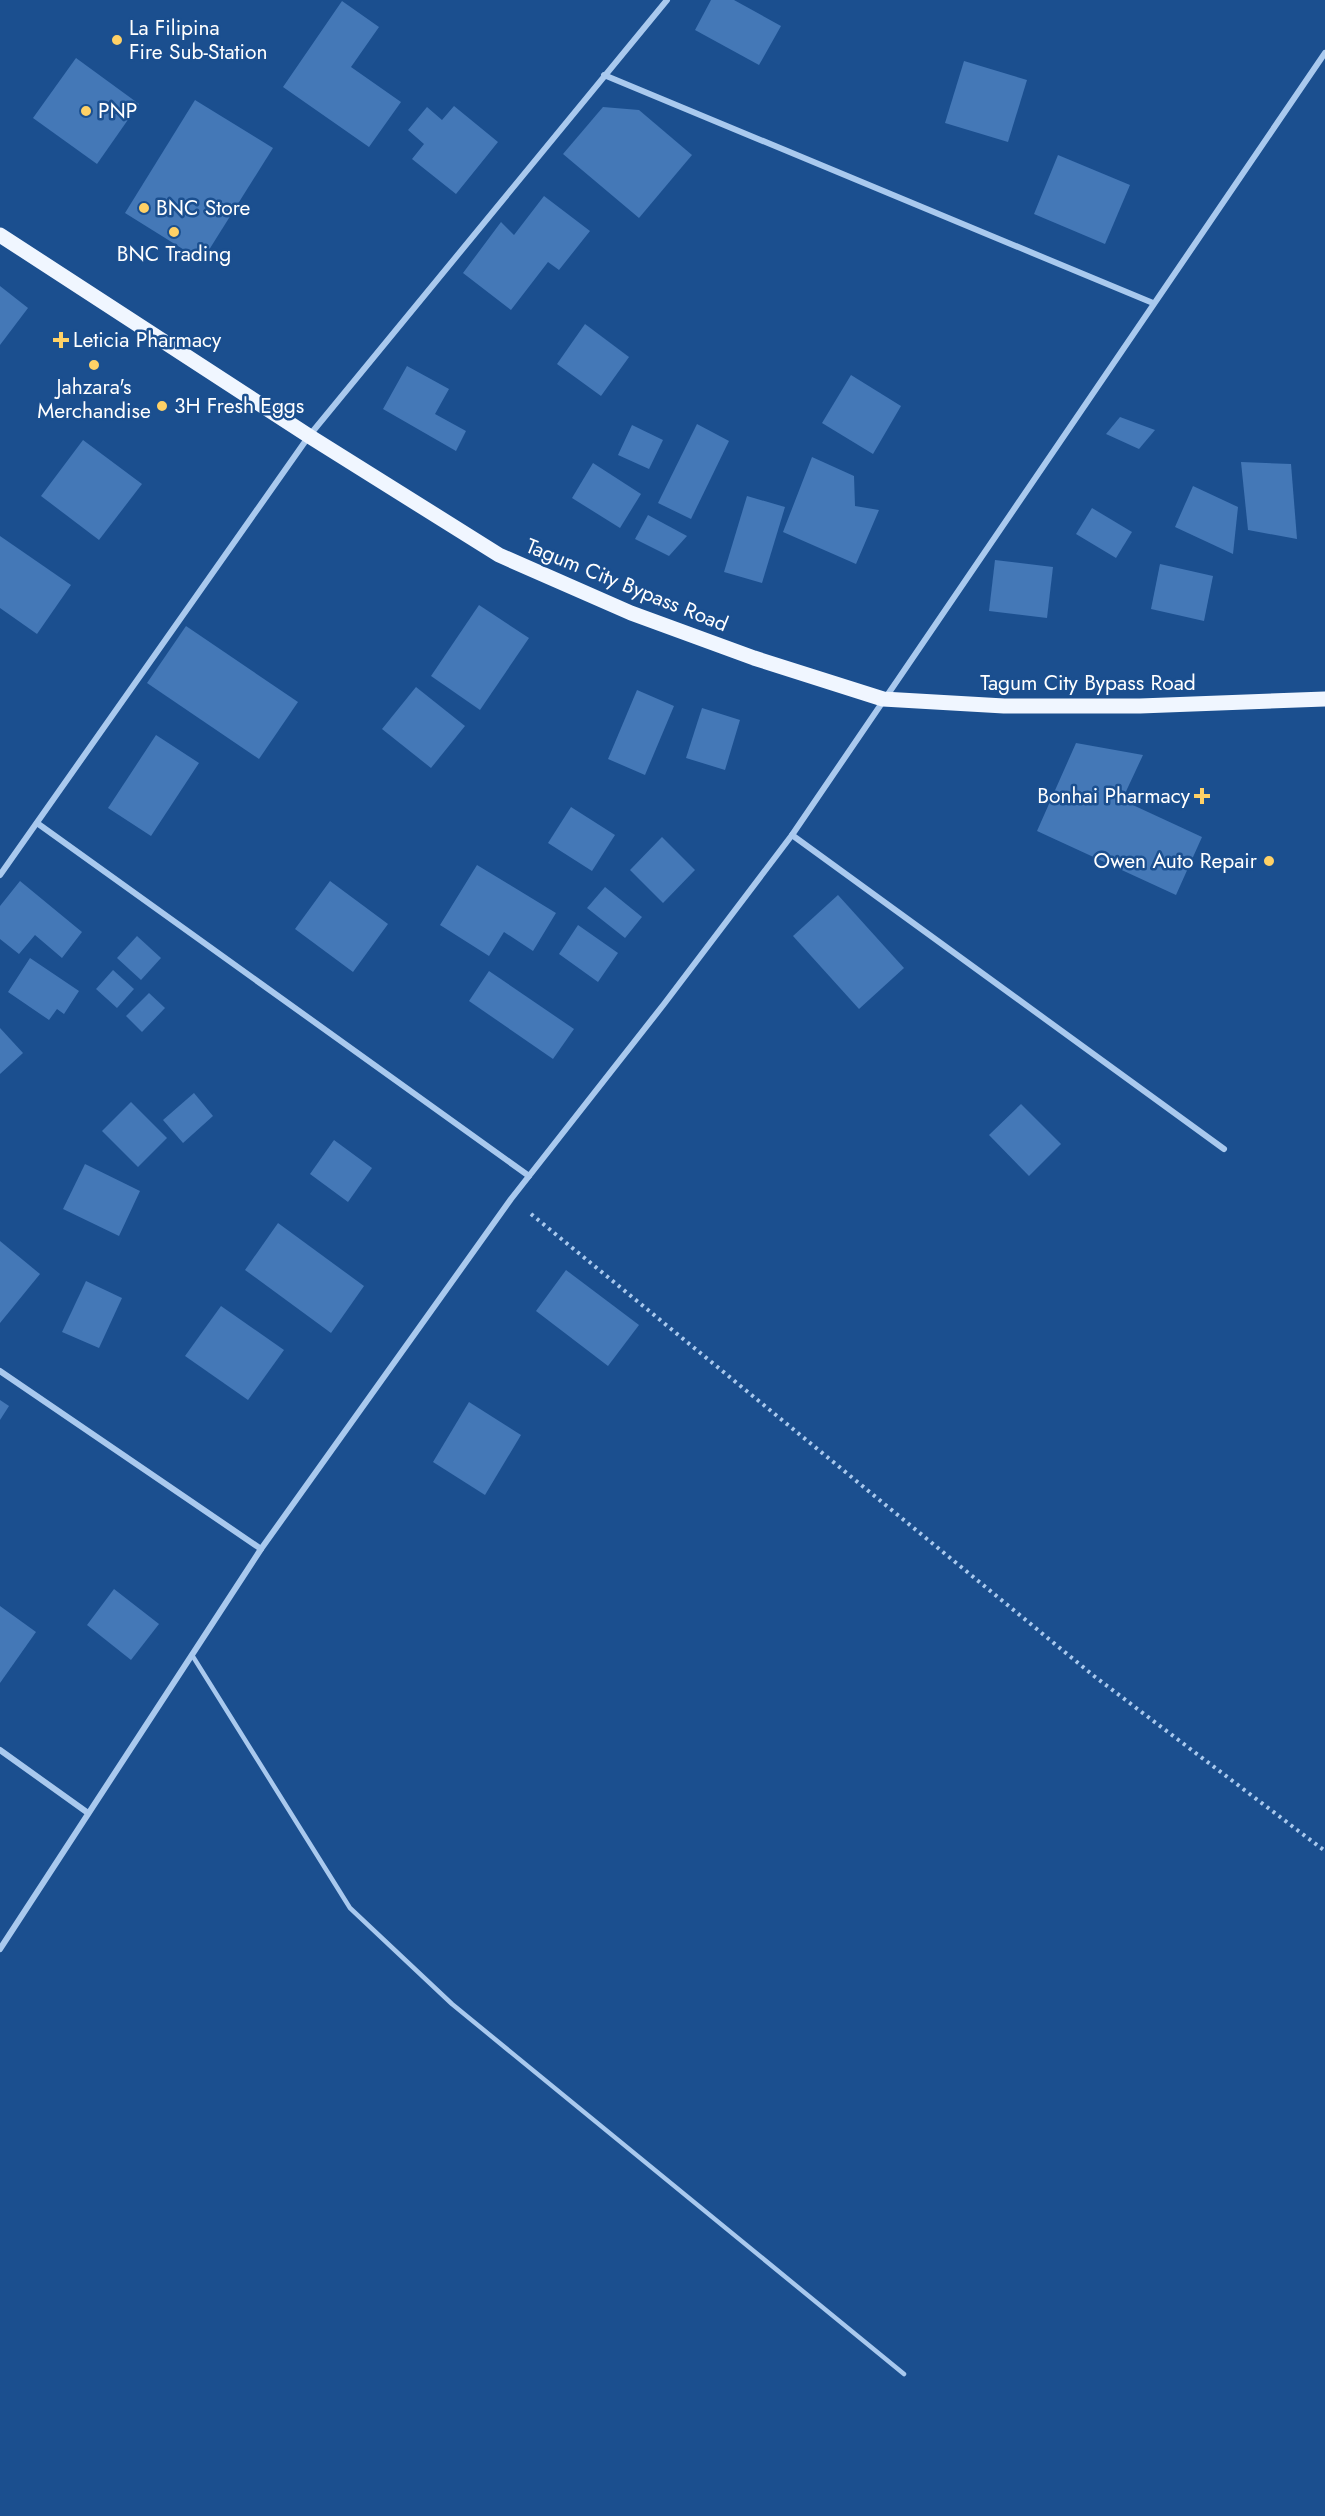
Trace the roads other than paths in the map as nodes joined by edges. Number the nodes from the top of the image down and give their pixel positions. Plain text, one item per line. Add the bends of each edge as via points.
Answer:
1 (667, 0) edge
2 (1325, 53) edge
3 (604, 75) junction
4 (0, 235) edge
5 (1153, 303) junction
6 (309, 436) junction
7 (884, 699) junction
8 (1325, 699) edge
9 (38, 824) junction
10 (792, 836) junction
11 (0, 875) edge
12 (1224, 1149) dead end
13 (529, 1176) junction
14 (0, 1371) edge
15 (261, 1549) junction
16 (192, 1655) junction
17 (0, 1750) edge
18 (88, 1813) junction
19 (0, 1949) edge
20 (904, 2374) dead end

1 - 3 street
2 - 5 street
3 - 5 street
3 - 6 street
4 - 6 main road, Tagum City Bypass Road
5 - 7 street
6 - 7 main road, Tagum City Bypass Road via 499,555 632,613 754,658
6 - 9 street
7 - 8 main road, Tagum City Bypass Road via 1004,706 1129,706
7 - 10 street
9 - 11 street
9 - 13 street
10 - 12 street
10 - 13 street
13 - 15 street
14 - 15 street
15 - 16 street
16 - 18 street
16 - 20 lane via 350,1908 452,2004
17 - 18 street
18 - 19 street

